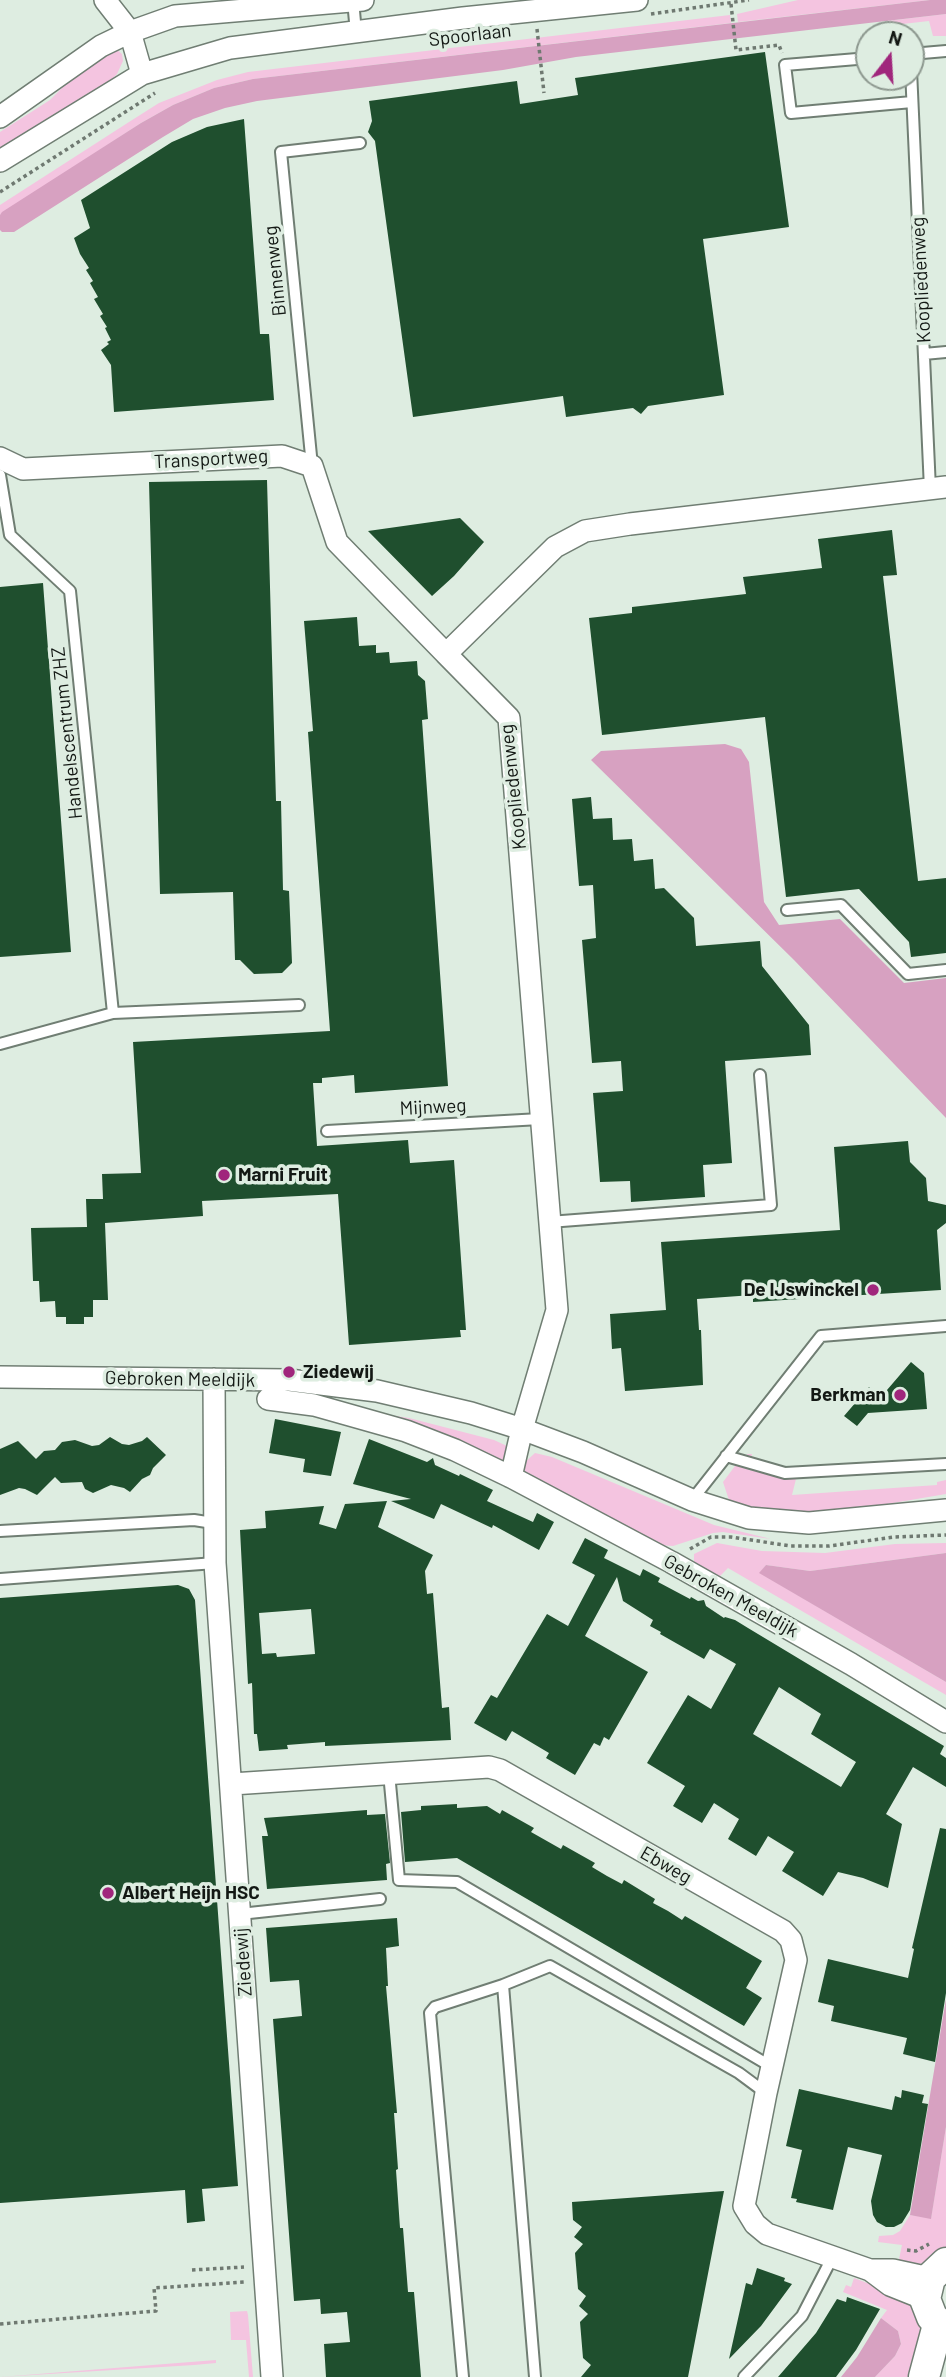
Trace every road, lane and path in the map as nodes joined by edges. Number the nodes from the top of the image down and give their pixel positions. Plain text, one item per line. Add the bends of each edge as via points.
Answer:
1 (105, 0) edge
2 (357, 0) edge
3 (749, 0) edge
4 (495, 2) dead end
5 (731, 4) junction
6 (640, 7) edge
7 (522, 21) junction
8 (130, 32) junction
9 (356, 33) junction
10 (946, 51) edge
11 (925, 53) edge
12 (855, 59) edge
13 (785, 65) junction
14 (142, 74) junction
15 (159, 90) dead end
16 (912, 91) edge
17 (544, 93) dead end
18 (912, 102) junction
19 (0, 117) edge
20 (360, 142) dead end
21 (0, 161) edge
22 (0, 192) edge
23 (946, 352) edge
24 (924, 354) junction
25 (0, 458) edge
26 (313, 466) junction
27 (0, 476) edge
28 (938, 488) edge
29 (446, 654) junction
30 (787, 910) dead end
31 (946, 970) edge
32 (299, 1005) dead end
33 (113, 1013) junction
34 (0, 1044) edge
35 (760, 1075) dead end
36 (540, 1119) junction
37 (327, 1131) dead end
38 (549, 1222) junction
39 (946, 1326) edge
40 (0, 1377) edge
41 (214, 1379) junction
42 (268, 1399) dead end
43 (522, 1429) junction
44 (726, 1456) junction
45 (946, 1464) edge
46 (512, 1477) junction
47 (692, 1500) junction
48 (945, 1509) edge
49 (214, 1523) junction
50 (0, 1531) edge
51 (215, 1563) junction
52 (0, 1579) edge
53 (946, 1722) edge
54 (389, 1773) junction
55 (232, 1784) junction
56 (380, 1899) dead end
57 (240, 1914) junction
58 (503, 1985) junction
59 (772, 2067) junction
60 (766, 2093) junction
61 (904, 2250) dead end
62 (832, 2258) junction
63 (264, 2266) junction
64 (192, 2270) dead end
65 (245, 2281) dead end
66 (937, 2289) edge
67 (0, 2324) edge
68 (946, 2356) edge
69 (272, 2377) edge
70 (463, 2377) edge
71 (536, 2377) edge
72 (744, 2377) edge
73 (926, 2377) edge

1 - 8 street
2 - 8 street via 175,16
2 - 9 lane
3 - 5 path
4 - 7 lane
5 - 6 path
5 - 13 path via 736,50 779,45
6 - 7 street, Spoorlaan
7 - 9 street, Spoorlaan via 463,18
7 - 17 path, Spoorlaan via 537,27
8 - 14 street
8 - 19 street via 101,46
9 - 14 street, Spoorlaan via 230,48
10 - 11 lane
12 - 13 lane
13 - 18 lane via 791,113
14 - 21 street, Spoorlaan
15 - 22 path
16 - 18 lane, Koopliedenweg
18 - 24 lane, Koopliedenweg
20 - 26 lane, Binnenweg via 281,152
23 - 24 lane
24 - 28 lane, Koopliedenweg
25 - 26 street, Transportweg via 23,469 282,456
26 - 29 street via 337,542
27 - 33 lane, Handelscentrum ZHZ via 10,535 70,591
28 - 29 street, Koopliedenweg via 585,531 555,547
29 - 36 street, Koopliedenweg via 509,718
30 - 31 lane via 841,905 908,974
32 - 33 lane
33 - 34 lane
35 - 38 lane via 771,1205
36 - 37 lane, Mijnweg
36 - 38 street, Koopliedenweg
38 - 43 street, Koopliedenweg via 557,1310
39 - 44 lane via 821,1336
40 - 41 street, Gebroken Meeldijk
41 - 43 street, Gebroken Meeldijk via 289,1380 377,1391
41 - 49 street, Ziedewij
42 - 46 street, Gebroken Meeldijk via 314,1405 407,1431
43 - 46 street
43 - 47 street, Gebroken Meeldijk
44 - 45 lane via 785,1473
44 - 47 lane
46 - 53 street, Gebroken Meeldijk via 851,1664
47 - 48 street, Gebroken Meeldijk via 783,1523
49 - 50 lane via 194,1520
49 - 51 street, Ziedewij
51 - 52 lane
51 - 55 street, Ziedewij
54 - 55 street, Ebweg
54 - 59 lane via 399,1880 457,1882
54 - 59 street, Ebweg via 499,1770 783,1931 791,1940 796,1960
55 - 57 street, Ziedewij
56 - 57 lane
57 - 63 street, Ziedewij
58 - 60 lane via 550,1966
58 - 70 lane via 435,2007 430,2013
58 - 71 lane
59 - 60 street, Ebweg
60 - 62 street, Ebweg via 744,2206 767,2234
61 - 66 path via 916,2251
62 - 66 street, Ebweg via 870,2270 893,2270
62 - 72 lane via 802,2316
63 - 64 path
63 - 69 street, Ziedewij
65 - 67 path via 154,2288 156,2311
66 - 73 main road
68 - 73 main road

